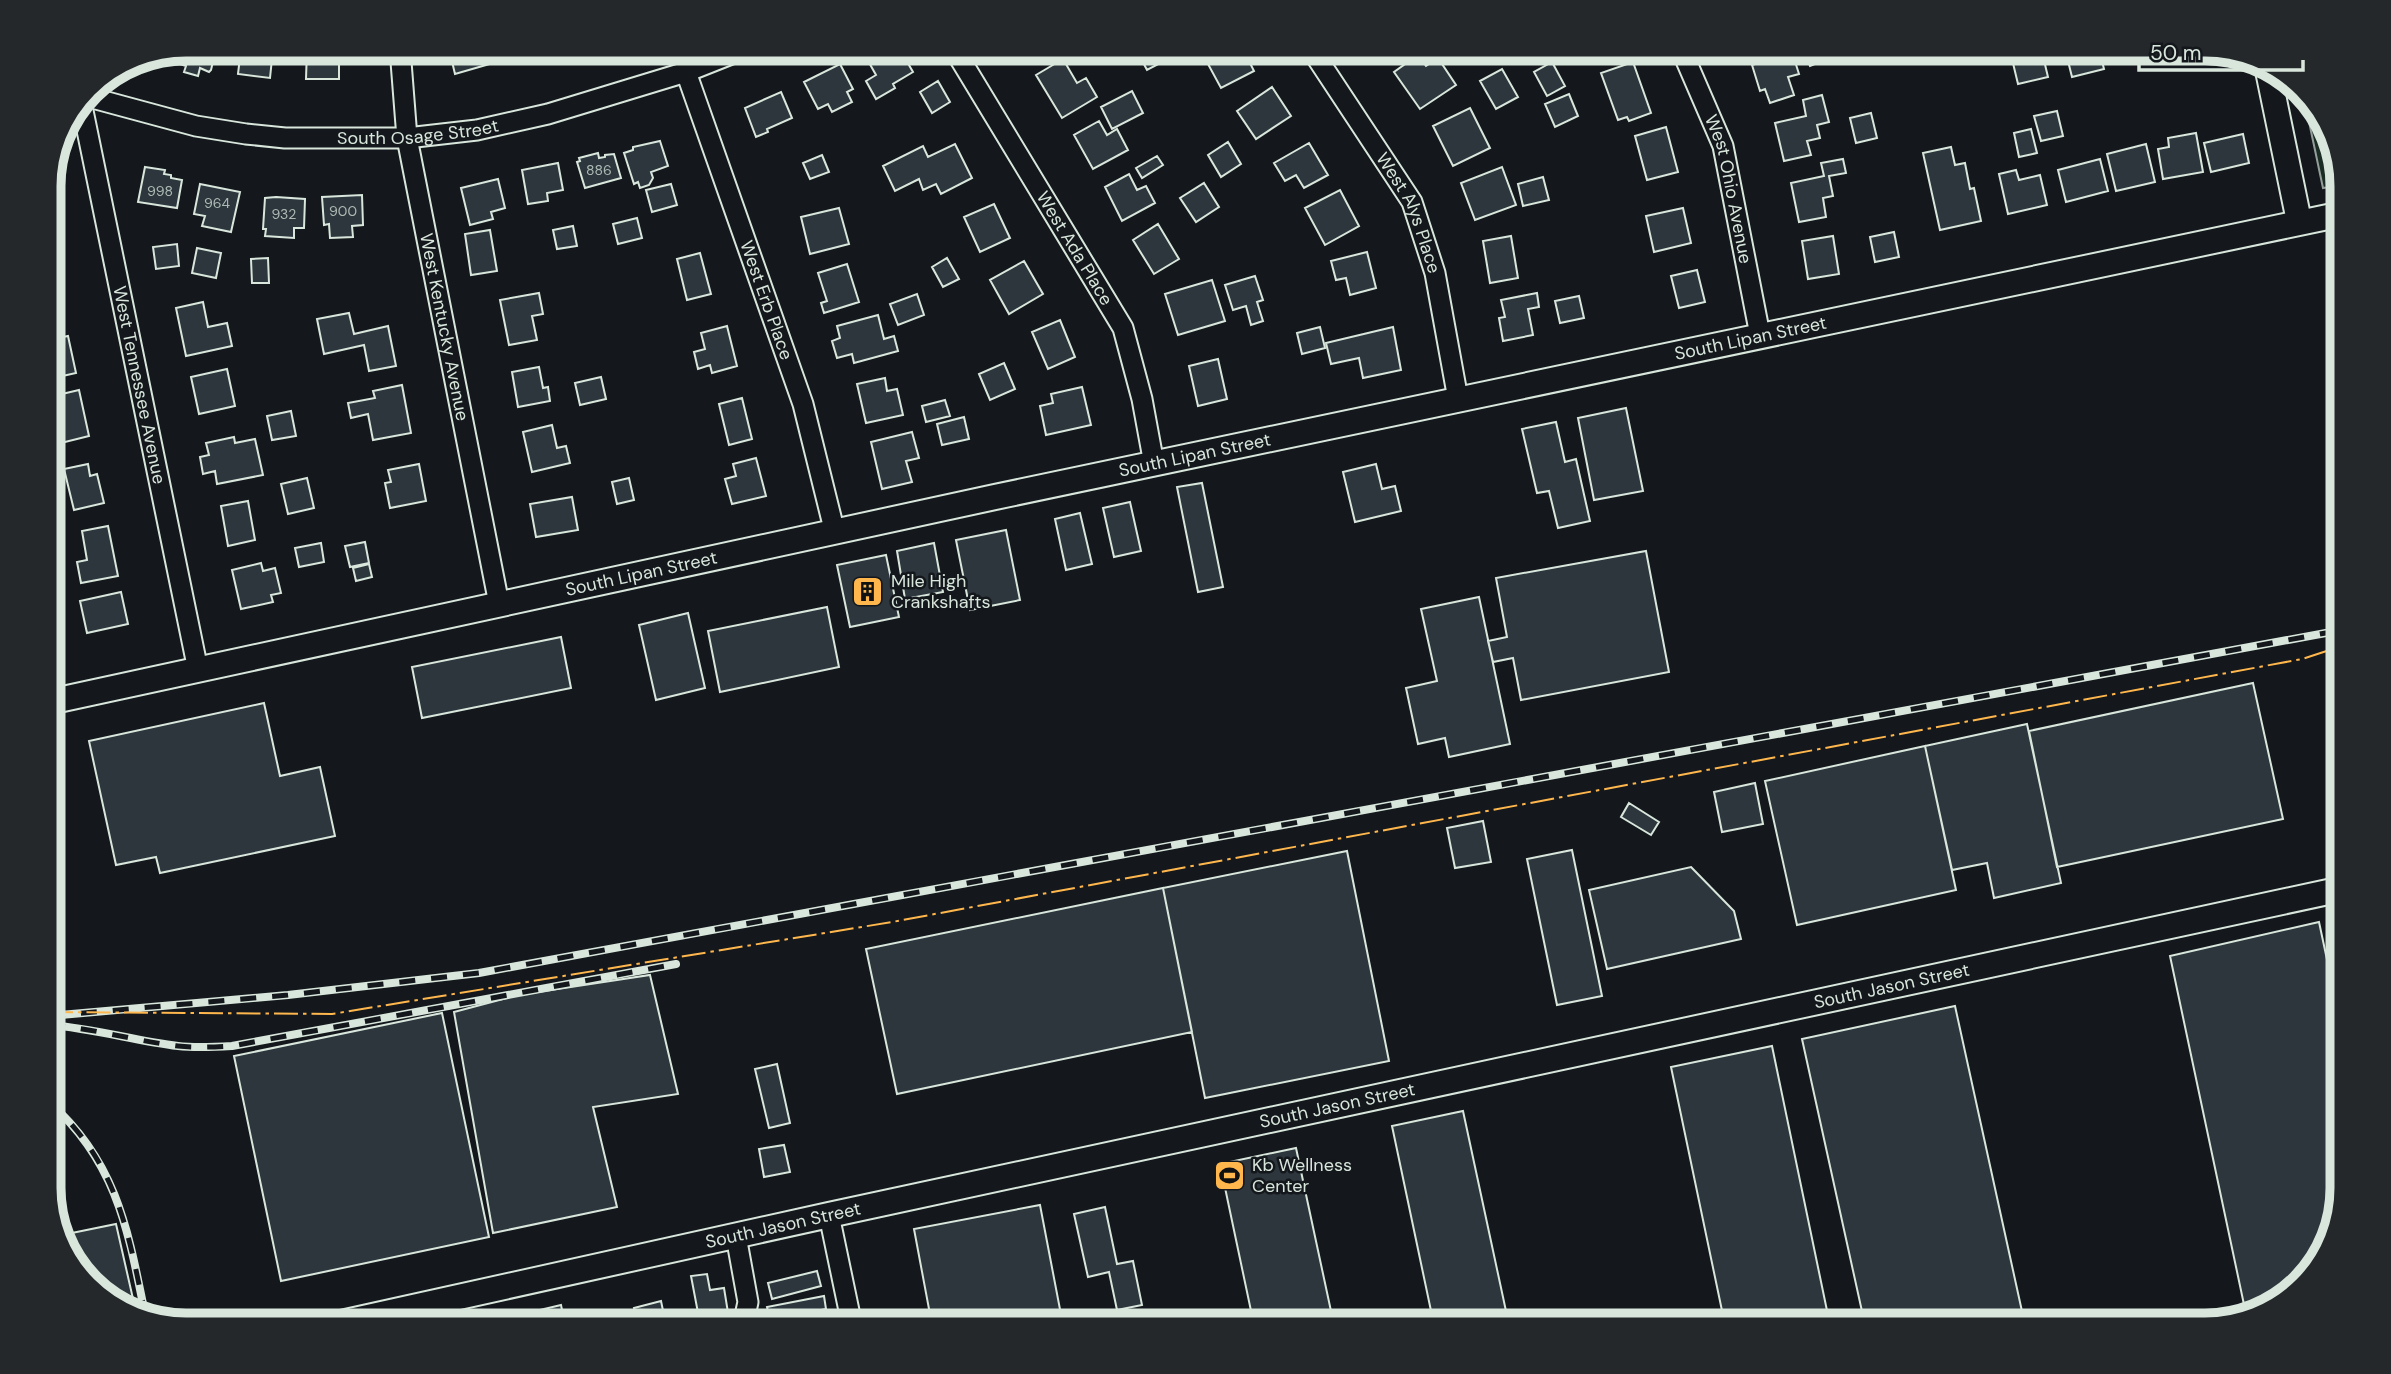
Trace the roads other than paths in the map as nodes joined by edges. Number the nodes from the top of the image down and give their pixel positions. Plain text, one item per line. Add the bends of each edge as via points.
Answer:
1 (401, 61) edge
2 (714, 61) edge
3 (961, 61) edge
4 (1319, 61) edge
5 (1686, 61) edge
6 (686, 72) junction
7 (2270, 80) edge
8 (97, 99) edge
9 (84, 115) edge
10 (407, 138) junction
11 (2329, 216) edge
12 (2299, 221) junction
13 (1760, 335) junction
14 (1458, 399) junction
15 (1154, 464) junction
16 (835, 533) junction
17 (499, 604) junction
18 (198, 670) junction
19 (62, 699) edge
20 (2330, 891) edge
21 (829, 1215) junction
22 (736, 1236) junction
23 (386, 1313) edge
24 (746, 1313) edge
25 (849, 1313) edge

1 - 10 street, West Kentucky Avenue
2 - 6 street, South Osage Street
3 - 15 street, West Ada Place via 1123,328
4 - 14 street, West Alys Place via 1412,202 1435,273
5 - 13 street, West Ohio Avenue via 1723,146
6 - 10 street, South Osage Street via 548,114 477,130
6 - 16 street, West Erb Place via 803,404
7 - 12 street
8 - 10 street, South Osage Street via 196,126 246,134
9 - 18 street, West Tennessee Avenue
10 - 17 street, West Kentucky Avenue
11 - 12 street, South Lipan Street
12 - 13 street, South Lipan Street
13 - 14 street, South Lipan Street
14 - 15 street, South Lipan Street
15 - 16 street, South Lipan Street
16 - 17 street, South Lipan Street
17 - 18 street, South Lipan Street
18 - 19 street, South Lipan Street
20 - 21 street, South Jason Street
21 - 22 street, South Jason Street
21 - 25 street
22 - 23 street, South Jason Street
22 - 24 street via 748,1302

